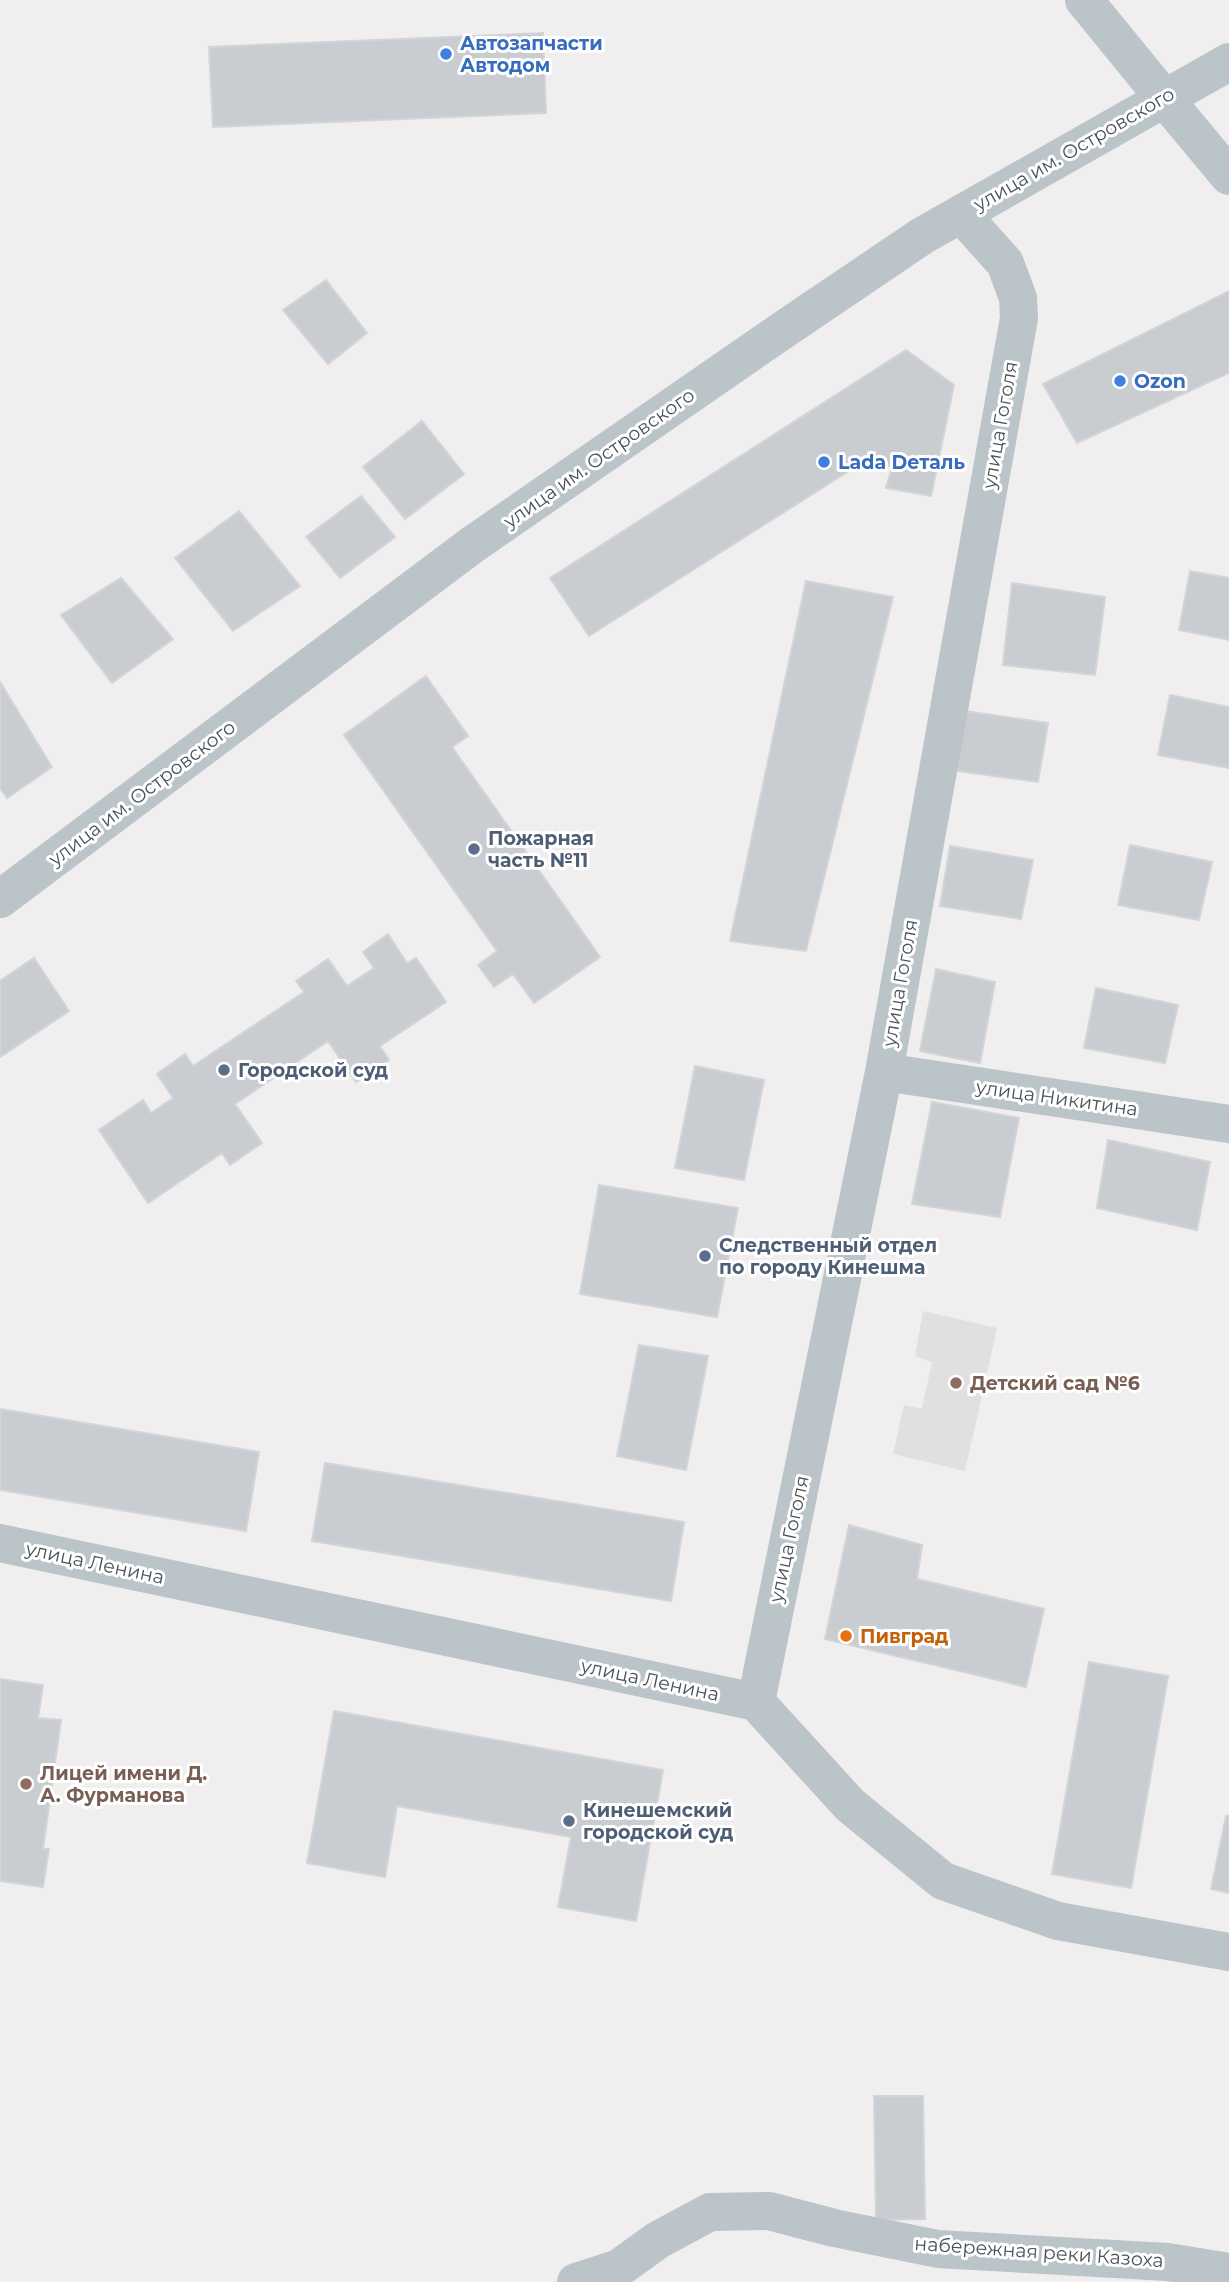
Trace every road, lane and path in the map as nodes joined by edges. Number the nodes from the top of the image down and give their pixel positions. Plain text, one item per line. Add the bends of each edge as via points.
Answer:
1 (1084, 0) edge
2 (1229, 62) edge
3 (1164, 99) junction
4 (1229, 176) edge
5 (961, 214) junction
6 (0, 900) edge
7 (884, 1072) junction
8 (1228, 1117) edge
9 (0, 1544) edge
10 (756, 1702) junction
11 (1229, 1952) edge
12 (1229, 2272) edge
13 (576, 2282) edge

1 - 3 street
2 - 3 street, улица им. Островского
3 - 4 street
3 - 5 street, улица им. Островского
5 - 6 street, улица им. Островского via 922,236 472,545
5 - 7 street, улица Гоголя via 1005,263 1018,298 1019,318
7 - 8 street, улица Никитина
7 - 10 street, улица Гоголя
9 - 10 street, улица Ленина
10 - 11 street via 850,1805 943,1881 1058,1921
12 - 13 street, набережная реки Казоха via 1168,2262 938,2249 769,2211 710,2212 619,2268

